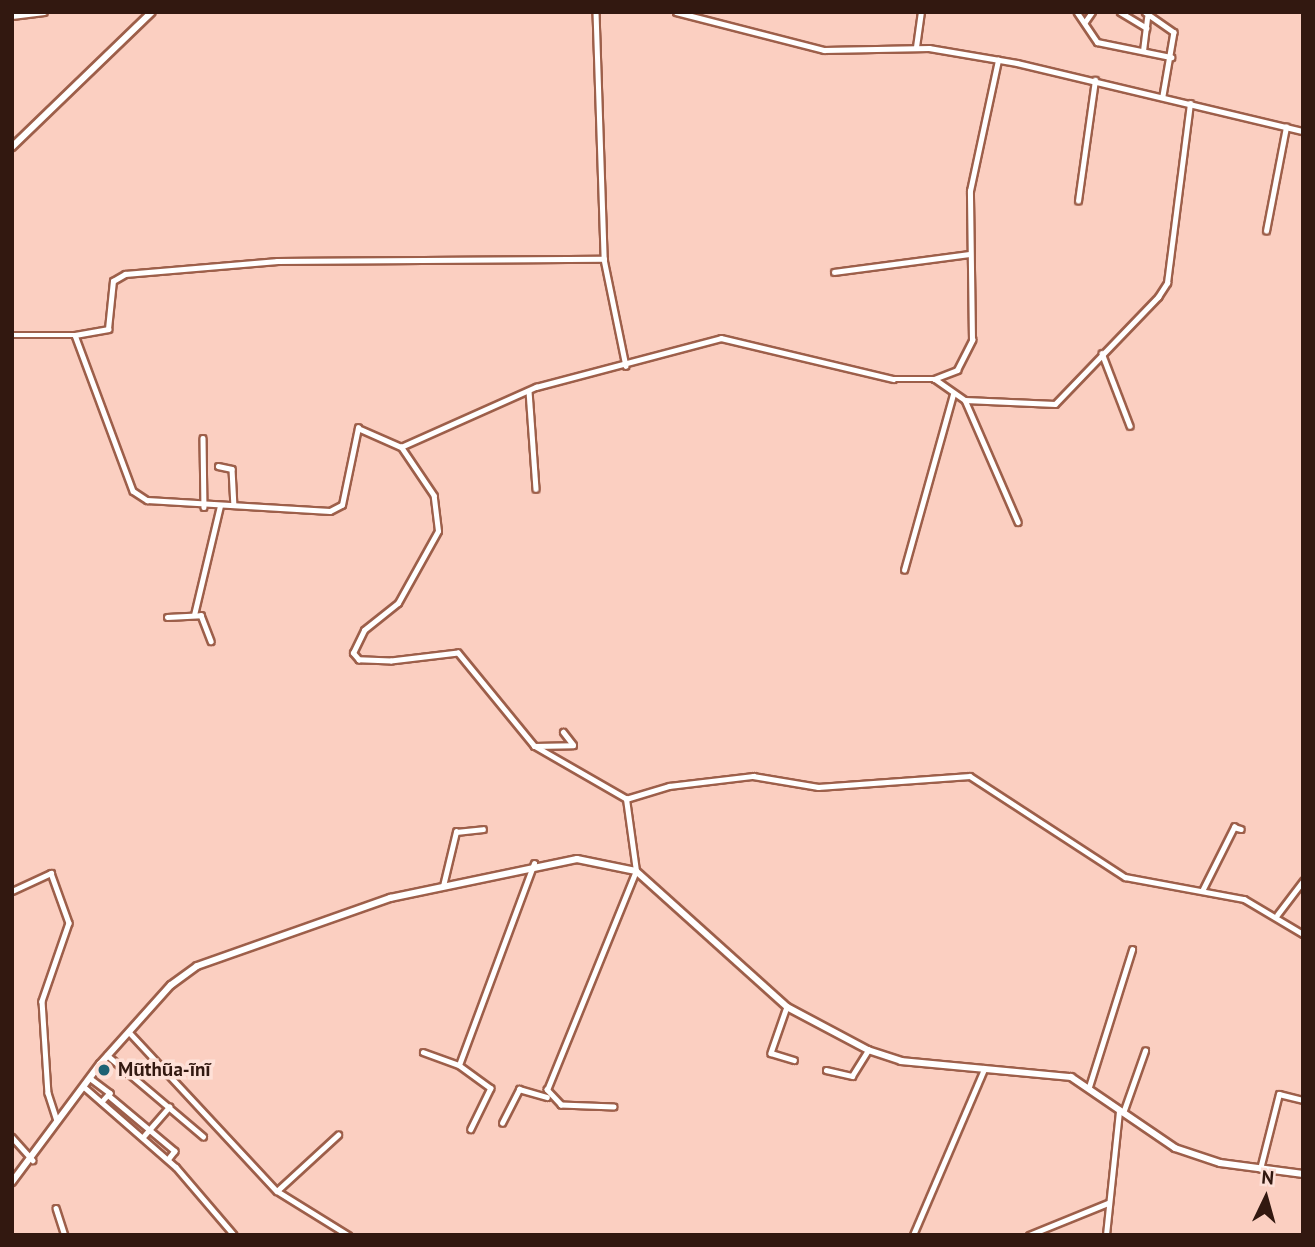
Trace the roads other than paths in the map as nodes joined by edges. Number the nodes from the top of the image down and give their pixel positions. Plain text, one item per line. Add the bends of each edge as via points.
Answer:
1 (44, 12) edge
2 (152, 12) edge
3 (596, 12) edge
4 (676, 12) edge
5 (921, 12) edge
6 (1077, 12) edge
7 (1092, 12) edge
8 (1120, 12) edge
9 (34, 13) edge
10 (1146, 15) edge
11 (12, 16) edge
12 (1085, 22) junction
13 (1148, 28) junction
14 (916, 47) junction
15 (1143, 51) junction
16 (1171, 57) junction
17 (998, 60) junction
18 (1095, 80) junction
19 (1163, 96) junction
20 (1190, 103) junction
21 (1286, 127) junction
22 (1303, 131) edge
23 (12, 147) edge
24 (1078, 201) dead end
25 (1266, 231) dead end
26 (969, 254) junction
27 (604, 259) junction
28 (834, 272) dead end
29 (12, 335) edge
30 (75, 335) junction
31 (1102, 353) junction
32 (626, 366) junction
33 (934, 379) junction
34 (529, 391) junction
35 (953, 396) junction
36 (965, 400) junction
37 (1130, 426) dead end
38 (204, 438) dead end
39 (401, 447) junction
40 (218, 466) dead end
41 (536, 489) dead end
42 (234, 505) junction
43 (220, 506) junction
44 (204, 507) junction
45 (1018, 522) dead end
46 (904, 570) dead end
47 (194, 615) junction
48 (167, 617) dead end
49 (211, 641) dead end
50 (563, 732) dead end
51 (534, 746) junction
52 (626, 799) junction
53 (483, 829) dead end
54 (1241, 829) dead end
55 (534, 863) junction
56 (636, 871) junction
57 (1303, 881) edge
58 (443, 886) junction
59 (12, 891) edge
60 (1202, 891) junction
61 (1277, 915) junction
62 (1303, 934) edge
63 (1132, 950) dead end
64 (787, 1007) junction
65 (128, 1031) junction
66 (868, 1050) junction
67 (1145, 1051) dead end
68 (423, 1052) dead end
69 (107, 1055) junction
70 (793, 1060) dead end
71 (459, 1065) junction
72 (985, 1068) junction
73 (826, 1070) dead end
74 (90, 1077) junction
75 (83, 1086) junction
76 (1089, 1087) junction
77 (108, 1095) junction
78 (547, 1097) junction
79 (1303, 1100) edge
80 (102, 1102) junction
81 (169, 1107) junction
82 (614, 1107) dead end
83 (1121, 1112) junction
84 (58, 1122) junction
85 (502, 1123) dead end
86 (150, 1129) junction
87 (471, 1129) dead end
88 (338, 1135) dead end
89 (203, 1136) dead end
90 (12, 1137) edge
91 (143, 1137) junction
92 (33, 1160) junction
93 (168, 1160) junction
94 (1260, 1169) junction
95 (1303, 1174) edge
96 (12, 1182) edge
97 (278, 1191) junction
98 (1108, 1203) junction
99 (56, 1208) dead end
100 (345, 1234) edge
101 (65, 1235) edge
102 (234, 1235) edge
103 (913, 1235) edge
104 (1029, 1235) edge
105 (1106, 1235) edge

1 - 9 street
2 - 23 street
3 - 27 street
4 - 14 street via 824,50
5 - 14 street
6 - 12 street
7 - 12 street
8 - 13 street
9 - 11 street
10 - 13 street
10 - 16 street via 1174,32
12 - 15 street via 1097,42
13 - 15 street
14 - 17 street
15 - 16 street
16 - 19 street
17 - 18 street
17 - 26 street via 970,191
18 - 19 street
18 - 24 street
19 - 20 street
20 - 21 street
20 - 31 street via 1166,287
21 - 22 street
21 - 25 street
26 - 28 street
26 - 33 street via 970,351 957,370
27 - 30 street via 277,261 125,274 113,281 108,330
27 - 32 street
29 - 30 street
30 - 44 street via 133,491 147,500
31 - 36 street via 1055,404
31 - 37 street
32 - 33 street via 721,338 893,379
32 - 34 street
33 - 35 street
34 - 39 street
34 - 41 street
35 - 36 street
35 - 46 street
36 - 45 street
38 - 44 street
39 - 42 street via 358,428 342,505 335,510
39 - 51 street via 434,496 438,531 398,603 363,630 353,653 359,660 391,661 458,653
40 - 42 street via 232,469
42 - 43 street
43 - 44 street
43 - 47 street
47 - 48 street
47 - 49 street via 201,615
50 - 51 street via 573,745
51 - 52 street
52 - 56 street
52 - 60 street via 669,786 753,776 818,787 970,776 1125,877
53 - 58 street via 457,832
54 - 60 street via 1234,827
55 - 56 street via 577,859
55 - 58 street
55 - 71 street
56 - 64 street
56 - 78 street
57 - 61 street
58 - 65 street via 222,954 171,985
59 - 84 street via 51,873 68,923 42,1001 48,1093
60 - 61 street via 1244,899
61 - 62 street
63 - 76 street
64 - 66 street
64 - 70 street via 771,1053
65 - 69 street
65 - 97 street
66 - 72 street via 901,1061
66 - 73 street via 852,1076
67 - 83 street
68 - 71 street
69 - 74 street
69 - 81 street
71 - 87 street via 491,1088
72 - 76 street via 1052,1073
72 - 103 street
74 - 75 street
74 - 77 street
75 - 80 street
75 - 84 street
76 - 83 street
77 - 80 street
77 - 86 street
78 - 82 street via 570,1107
78 - 85 street via 519,1089
79 - 94 street via 1279,1094
80 - 91 street
81 - 86 street
81 - 89 street
83 - 94 street via 1175,1148
83 - 98 street
84 - 92 street
86 - 91 street
86 - 93 street via 176,1152
88 - 97 street
90 - 92 street
91 - 93 street
92 - 96 street
93 - 102 street
94 - 95 street
97 - 100 street
98 - 104 street
98 - 105 street
99 - 101 street

